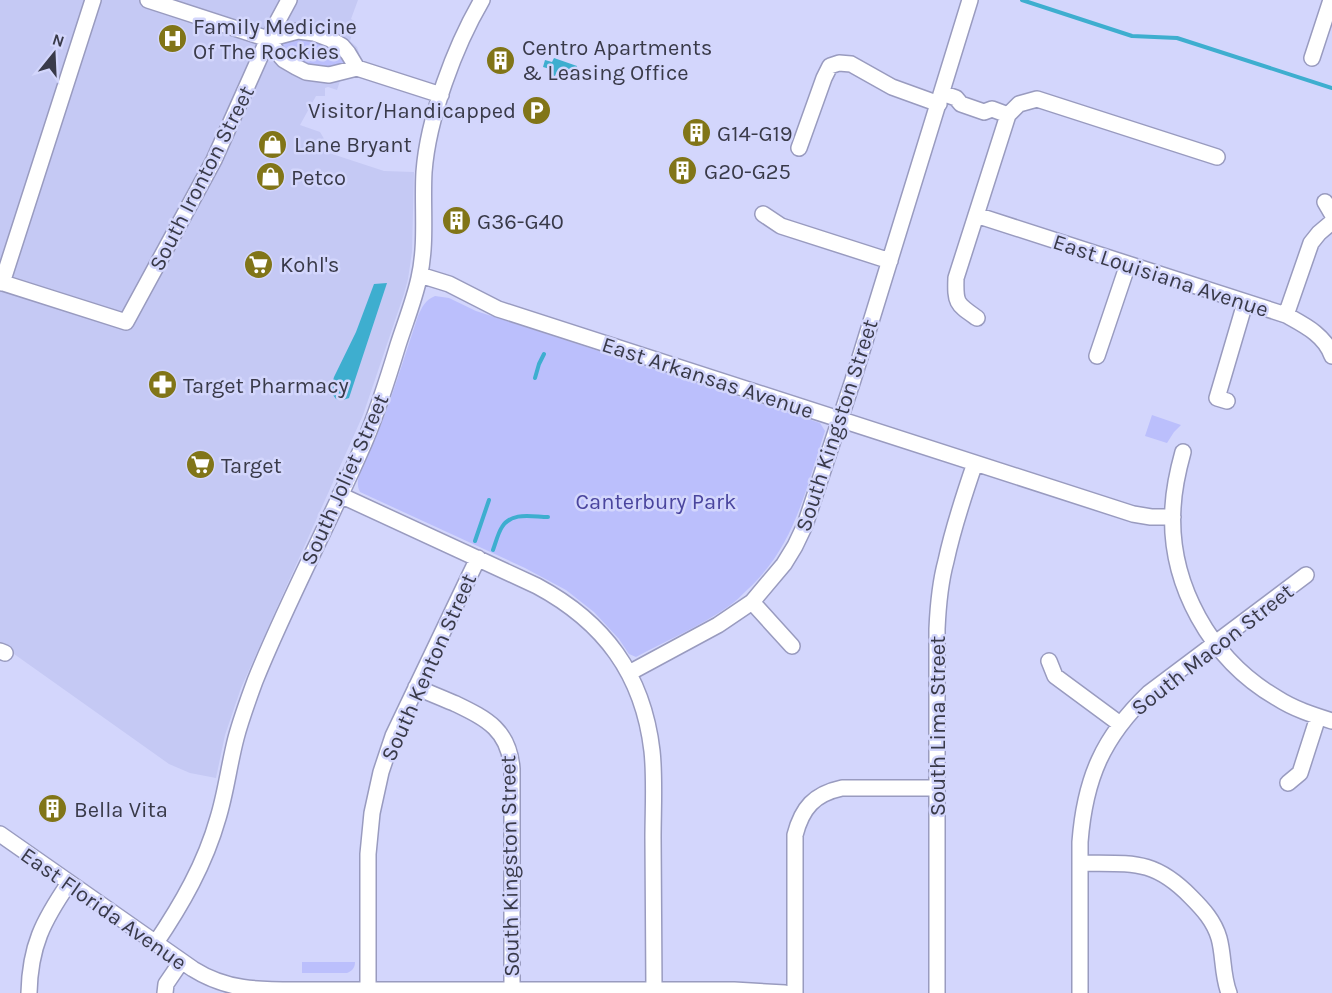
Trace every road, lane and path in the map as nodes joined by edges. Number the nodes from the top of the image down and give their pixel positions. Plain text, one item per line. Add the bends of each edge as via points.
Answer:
1 (93, 0) edge
2 (148, 0) edge
3 (289, 0) edge
4 (482, 0) edge
5 (1331, 0) edge
6 (969, 2) edge
7 (268, 39) junction
8 (1312, 58) dead end
9 (357, 68) junction
10 (441, 95) junction
11 (945, 98) junction
12 (1008, 115) junction
13 (799, 148) dead end
14 (1217, 157) dead end
15 (764, 214) dead end
16 (976, 215) junction
17 (1332, 222) edge
18 (890, 261) junction
19 (1128, 264) junction
20 (420, 275) junction
21 (1, 282) edge
22 (1245, 303) junction
23 (1286, 315) junction
24 (977, 318) dead end
25 (1097, 356) dead end
26 (1332, 356) edge
27 (1227, 401) dead end
28 (840, 420) junction
29 (1183, 453) dead end
30 (975, 463) junction
31 (340, 495) junction
32 (1173, 517) junction
33 (478, 558) junction
34 (1306, 575) dead end
35 (752, 602) junction
36 (1215, 643) junction
37 (792, 646) dead end
38 (1049, 661) dead end
39 (629, 673) junction
40 (416, 687) junction
41 (1325, 719) edge
42 (1120, 724) junction
43 (1288, 783) dead end
44 (936, 788) junction
45 (0, 834) edge
46 (1080, 863) junction
47 (69, 883) junction
48 (155, 944) junction
49 (181, 962) junction
50 (368, 990) junction
51 (512, 990) junction
52 (654, 990) junction
53 (577, 991) edge
54 (734, 991) edge
55 (301, 992) edge
56 (437, 992) edge
57 (29, 993) edge
58 (165, 993) edge
59 (784, 993) edge
60 (795, 993) edge
61 (937, 993) edge
62 (1080, 993) edge
63 (1228, 993) edge

1 - 21 street
2 - 7 street
3 - 7 street, South Ironton Street
4 - 10 street, South Joliet Street
5 - 8 street
6 - 11 street, South Kingston Street
7 - 9 street via 284,60 306,72 329,75
7 - 9 street via 298,31 314,33 342,46
7 - 21 street, South Ironton Street via 214,160 126,322
9 - 10 street
10 - 20 street, South Joliet Street via 426,158
11 - 12 street
11 - 13 street via 892,87 851,64 830,66
11 - 18 street, South Kingston Street
12 - 14 street via 1019,104 1037,99
12 - 16 street
15 - 18 street via 781,226
16 - 19 street, East Louisiana Avenue
16 - 24 street via 956,278 956,293 959,306
17 - 23 street via 1311,243
18 - 28 street, South Kingston Street
19 - 22 street, East Louisiana Avenue
19 - 25 street
20 - 28 street, East Arkansas Avenue via 449,284 498,309
20 - 31 street, South Joliet Street via 373,422
22 - 23 street, East Louisiana Avenue
22 - 27 street via 1217,398
23 - 26 street, East Louisiana Avenue via 1324,340
28 - 30 street, East Arkansas Avenue
28 - 35 street, South Kingston Street via 795,546
29 - 32 street via 1175,484
30 - 32 street, East Arkansas Avenue via 1133,514
30 - 44 street, South Lima Street via 950,542 938,607
31 - 33 street
31 - 48 street, South Joliet Street via 254,683 204,857
32 - 36 street via 1183,582
33 - 39 street via 553,594 580,613
33 - 40 street, South Kenton Street
34 - 36 street, South Macon Street
35 - 37 street
35 - 39 street, South Kingston Street
36 - 41 street via 1260,687 1287,704
36 - 42 street, South Macon Street via 1149,693
38 - 42 street, South Macon Street via 1055,676
39 - 52 street via 645,712 652,754
40 - 50 street, South Kenton Street via 387,753 372,813
40 - 51 street, South Kingston Street via 487,720 509,751
41 - 43 street via 1300,773
42 - 46 street, South Macon Street via 1099,759 1085,797
44 - 60 street via 842,788 810,803 795,835
44 - 61 street, South Lima Street
45 - 47 street, East Florida Avenue
46 - 62 street, South Macon Street
46 - 63 street via 1133,864 1171,878 1213,924
47 - 48 street, East Florida Avenue
47 - 57 street via 35,945
48 - 49 street, East Florida Avenue
49 - 55 street, East Florida Avenue via 228,985
49 - 58 street via 166,984
50 - 55 street, East Florida Avenue
50 - 56 street, East Florida Avenue
51 - 53 street, East Florida Avenue
51 - 56 street, East Florida Avenue
52 - 53 street, East Florida Avenue
52 - 54 street, East Florida Avenue
54 - 59 street, East Florida Avenue

